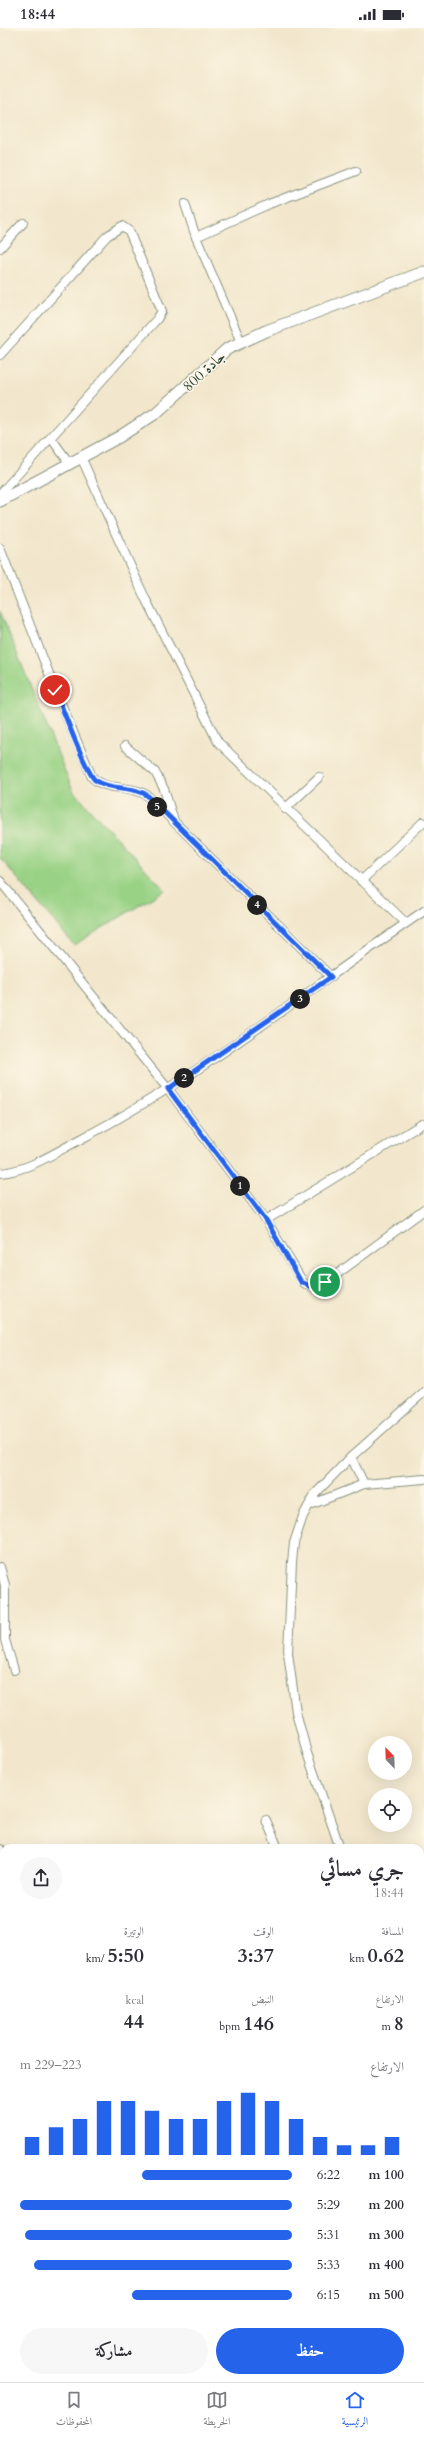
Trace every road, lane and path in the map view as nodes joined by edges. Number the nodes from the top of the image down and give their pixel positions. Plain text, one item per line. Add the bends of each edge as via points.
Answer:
1 (356, 171) dead end
2 (185, 204) dead end
3 (23, 223) dead end
4 (196, 237) junction
5 (0, 248) edge
6 (424, 272) edge
7 (241, 342) junction
8 (0, 355) edge
9 (52, 438) junction
10 (81, 457) junction
11 (70, 464) junction
12 (0, 494) edge
13 (0, 501) edge
14 (0, 548) edge
15 (125, 746) dead end
16 (319, 778) dead end
17 (286, 809) junction
18 (423, 822) edge
19 (177, 827) junction
20 (0, 881) edge
21 (361, 881) junction
22 (424, 911) edge
23 (406, 923) junction
24 (331, 977) junction
25 (168, 1089) junction
26 (422, 1124) dead end
27 (0, 1173) edge
28 (424, 1210) edge
29 (266, 1220) junction
30 (424, 1392) edge
31 (352, 1457) junction
32 (424, 1479) edge
33 (364, 1484) junction
34 (310, 1505) junction
35 (0, 1567) edge
36 (14, 1670) dead end
37 (266, 1820) dead end
38 (276, 1844) edge
39 (339, 1844) edge

1 - 4 street via 269,204
2 - 4 street
3 - 5 street
4 - 7 street
6 - 7 main road, جادة 800
7 - 10 main road, جادة 800 via 227,348 207,364 186,388 156,413
8 - 9 street via 107,236 122,226 130,231 162,311 157,320
9 - 11 street
9 - 12 street
10 - 11 main road, جادة 800
10 - 17 street via 145,598 218,742
11 - 13 main road, جادة 800
14 - 19 street via 92,777 111,786 143,792
15 - 19 street via 155,772 164,789 169,810
16 - 17 street
17 - 21 street
18 - 21 street
19 - 24 street
20 - 25 street
21 - 23 street
22 - 23 street
23 - 24 street
24 - 25 street
25 - 27 street via 64,1148 20,1168
25 - 29 street
26 - 29 street
28 - 29 street via 325,1282 314,1287 308,1287 301,1282
30 - 31 street
31 - 33 street
31 - 34 street via 315,1494
32 - 33 street
33 - 34 street
34 - 39 street via 298,1528 292,1562 288,1653 298,1719 307,1753
35 - 36 street via 5,1585 5,1640
37 - 38 street

